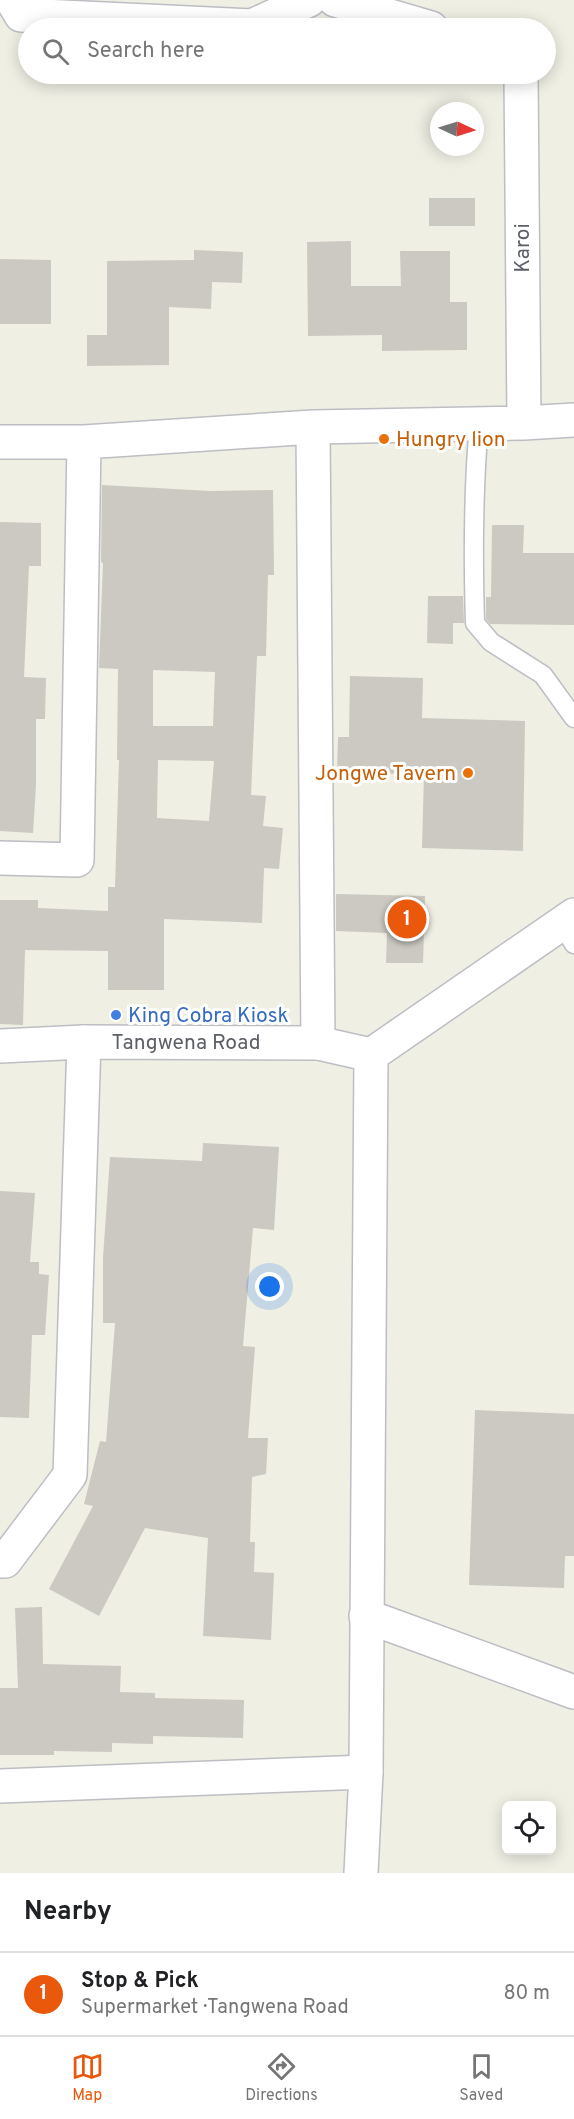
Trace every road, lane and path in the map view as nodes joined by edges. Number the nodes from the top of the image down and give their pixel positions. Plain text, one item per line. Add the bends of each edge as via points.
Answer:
1 (12, 0) edge
2 (309, 0) edge
3 (335, 0) edge
4 (84, 18) edge
5 (270, 18) edge
6 (397, 18) edge
7 (521, 84) edge
8 (574, 420) edge
9 (524, 423) junction
10 (479, 424) junction
11 (313, 427) junction
12 (0, 442) edge
13 (84, 442) junction
14 (574, 718) edge
15 (0, 858) edge
16 (570, 928) edge
17 (84, 1042) junction
18 (318, 1043) junction
19 (0, 1046) edge
20 (371, 1055) junction
21 (0, 1561) edge
22 (366, 1616) junction
23 (574, 1692) edge
24 (366, 1772) junction
25 (0, 1786) edge
26 (361, 1873) edge

1 - 4 street via 21,15
2 - 5 street
3 - 6 street
7 - 9 street, Karoi
8 - 9 street
9 - 10 street
10 - 11 street
10 - 14 lane via 475,624 491,642 543,675
11 - 13 street
11 - 18 street
12 - 13 street
13 - 15 street via 77,860
16 - 20 street
17 - 18 street, Tangwena Road
17 - 19 street, Tangwena Road
17 - 21 street via 70,1474 5,1561
18 - 20 street, Tangwena Road
20 - 22 street
22 - 23 street
22 - 24 street
24 - 25 street
24 - 26 street

